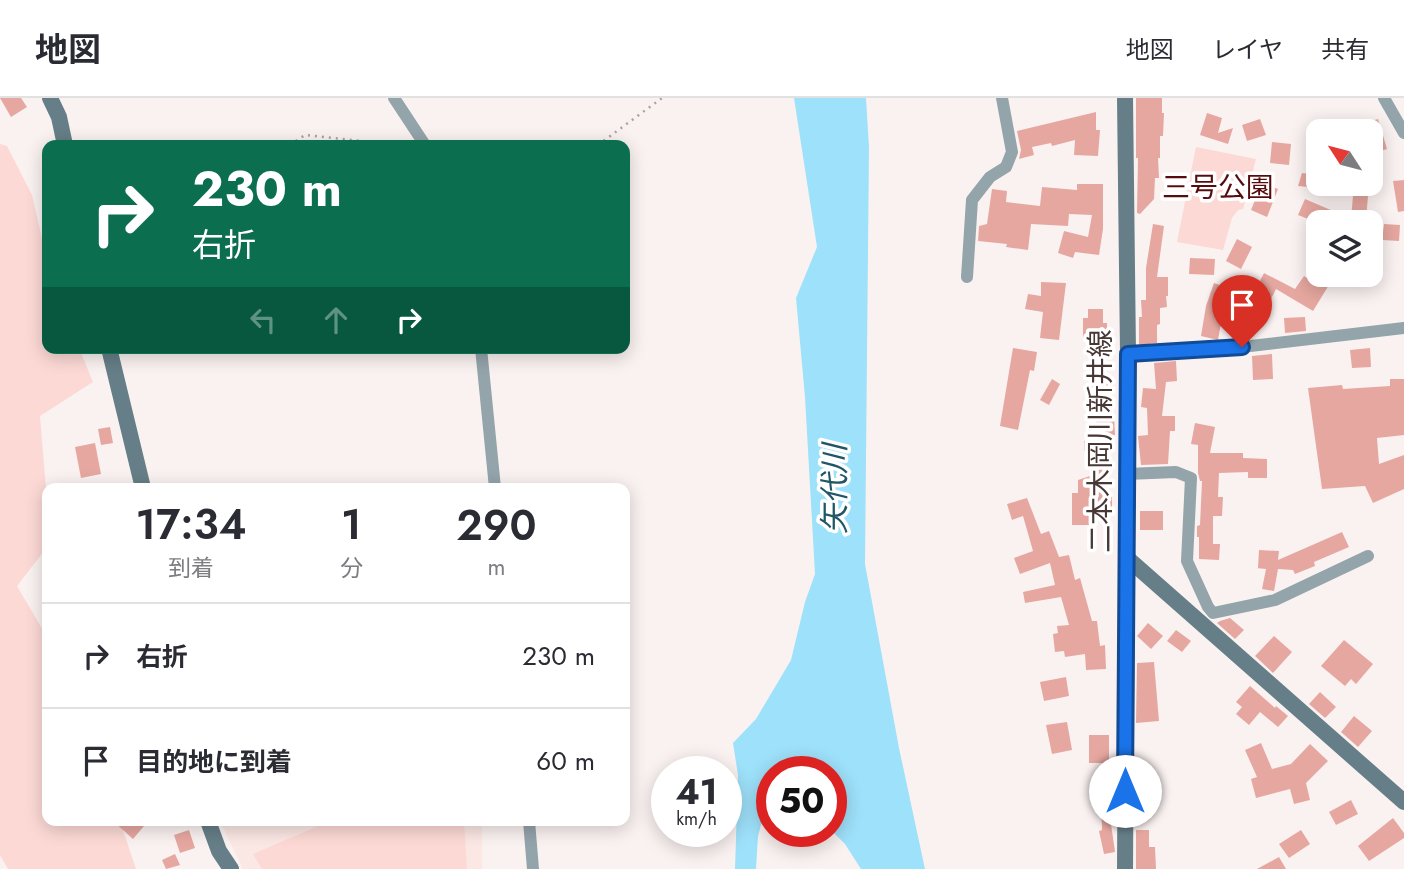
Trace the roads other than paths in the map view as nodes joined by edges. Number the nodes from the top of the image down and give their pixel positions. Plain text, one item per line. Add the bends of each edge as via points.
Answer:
1 (50, 98) edge
2 (394, 98) edge
3 (1002, 98) edge
4 (1125, 98) edge
5 (1384, 98) edge
6 (1404, 133) edge
7 (64, 140) edge
8 (422, 140) edge
9 (967, 277) dead end
10 (1404, 328) edge
11 (110, 354) edge
12 (482, 354) edge
13 (1128, 354) junction
14 (1127, 474) junction
15 (142, 483) edge
16 (494, 483) edge
17 (1368, 556) dead end
18 (1126, 557) junction
19 (1208, 619) junction
20 (1402, 796) edge
21 (210, 826) edge
22 (529, 826) edge
23 (231, 869) edge
24 (533, 869) edge
25 (1125, 869) edge

1 - 7 main road
2 - 8 street
3 - 9 street via 1012,152 1006,167 990,177 972,200
4 - 13 main road, 二本木岡川新井線
5 - 6 street
10 - 13 street via 1242,347
11 - 15 main road
12 - 16 street
13 - 14 main road, 二本木岡川新井線
14 - 18 main road, 二本木岡川新井線
14 - 19 street via 1176,472 1191,478 1187,561 1208,607
17 - 19 street via 1275,600
18 - 19 main road
18 - 25 main road, 二本木岡川新井線
19 - 20 main road
21 - 23 main road
22 - 24 street

